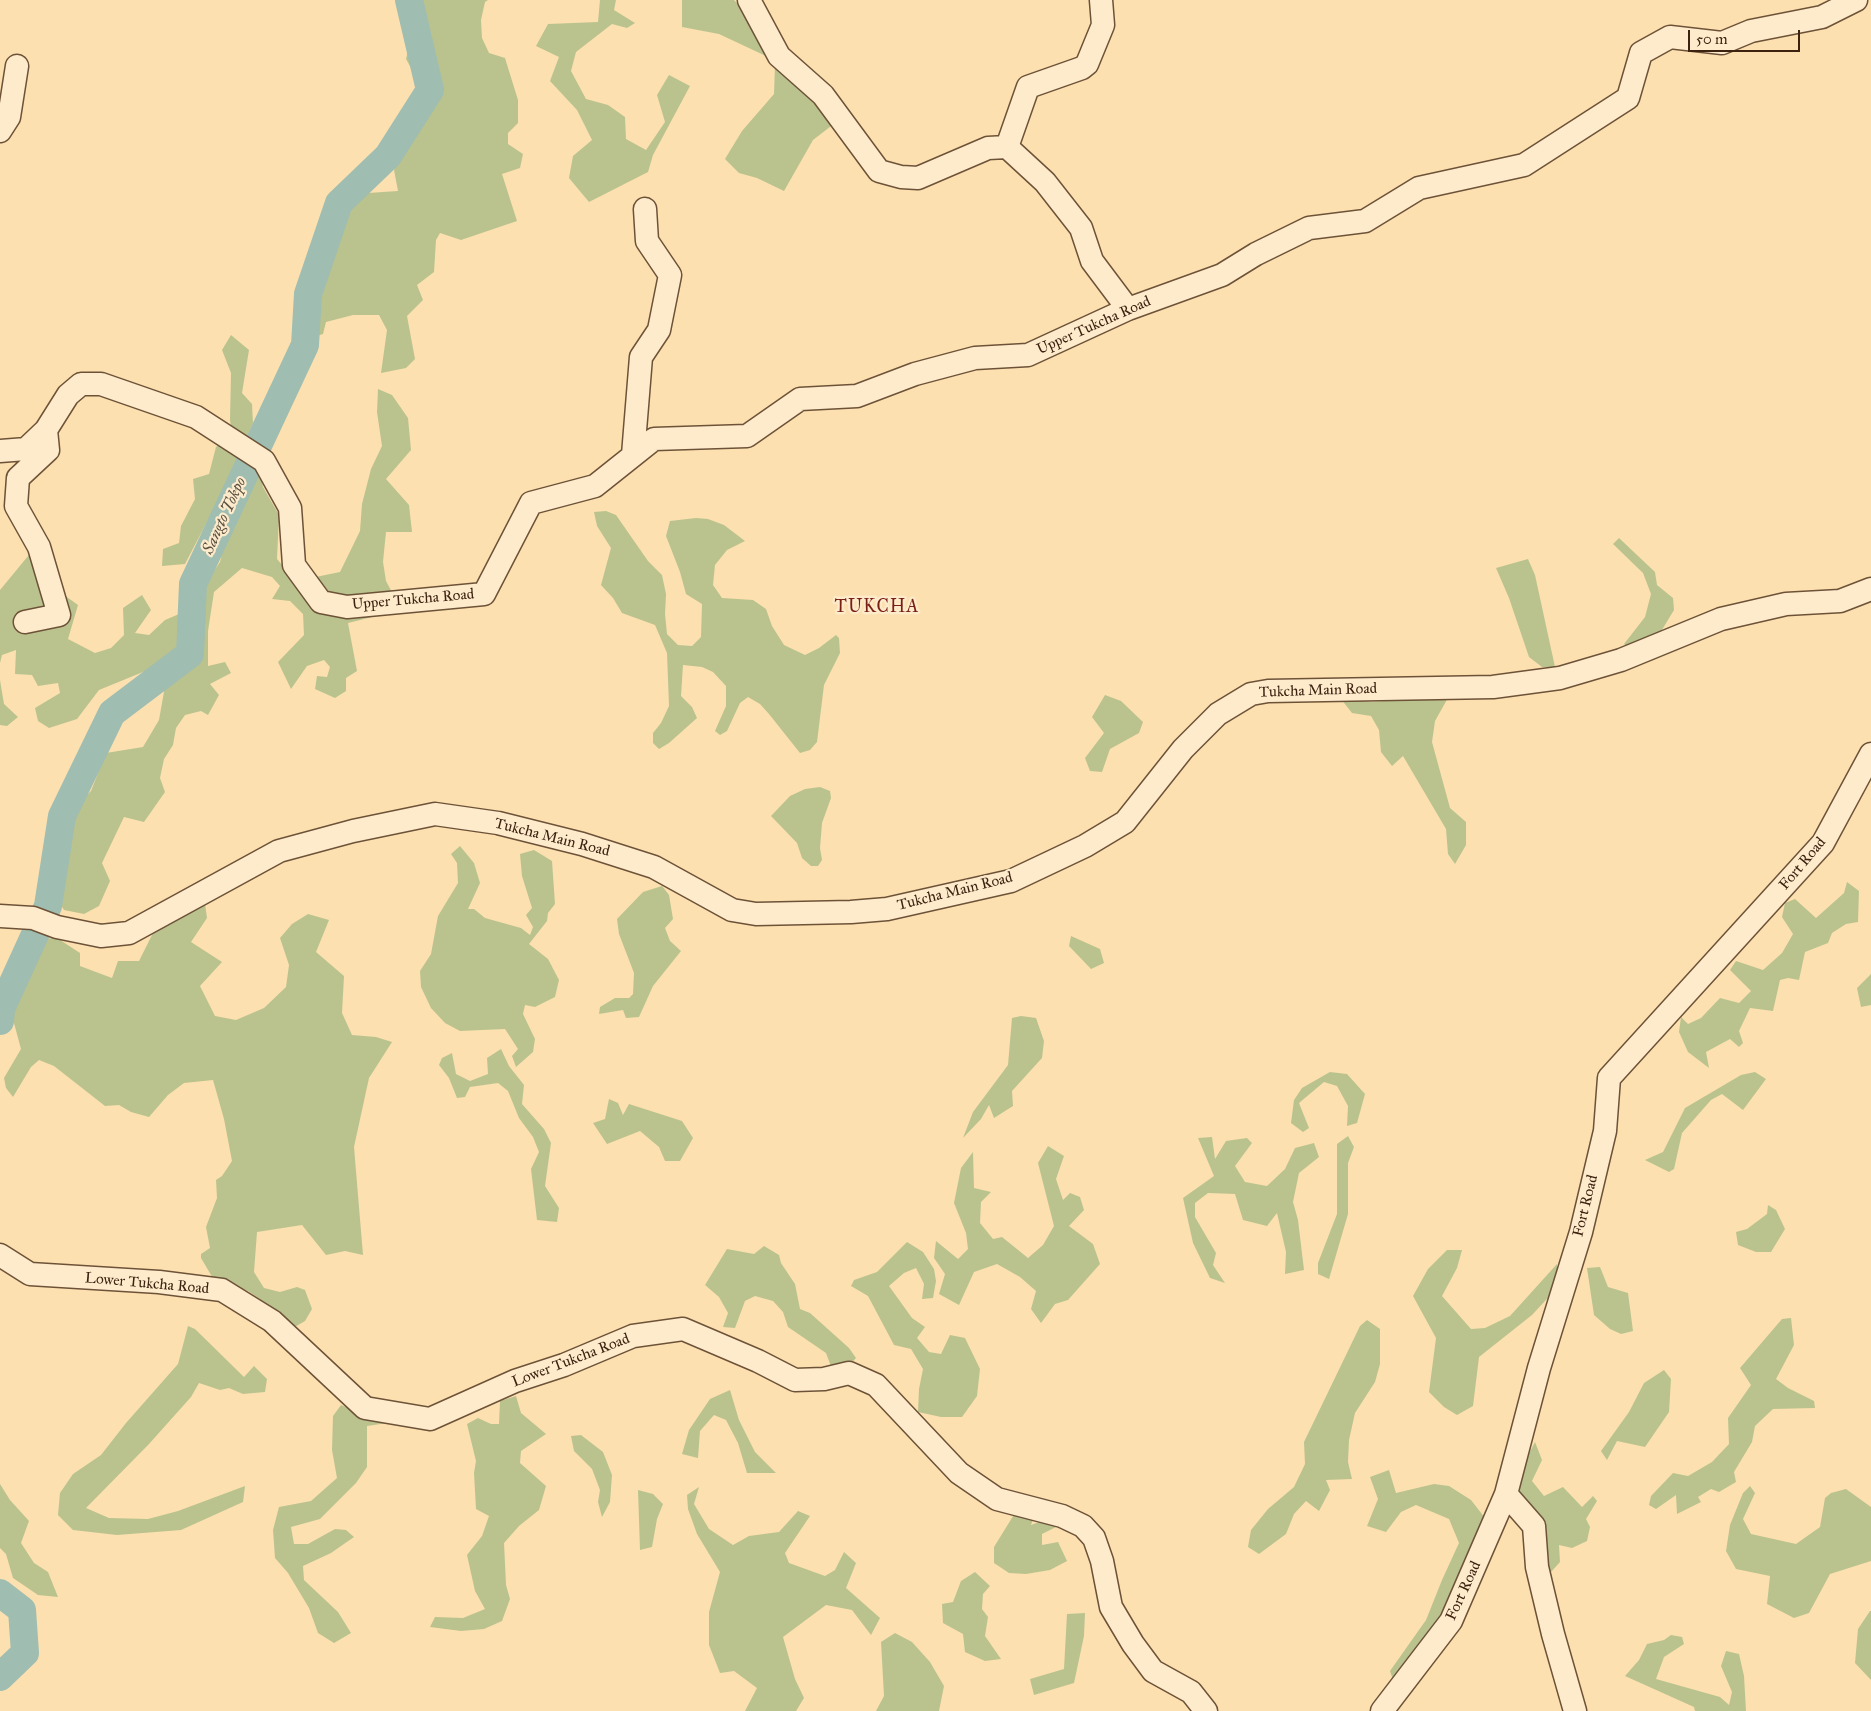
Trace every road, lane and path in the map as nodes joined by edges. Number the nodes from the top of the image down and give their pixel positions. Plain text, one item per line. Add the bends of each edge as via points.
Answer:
1 (749, 0) edge
2 (1101, 0) edge
3 (1856, 0) edge
4 (17, 66) dead end
5 (0, 131) edge
6 (1007, 148) junction
7 (645, 209) dead end
8 (1128, 309) junction
9 (46, 430) junction
10 (0, 451) edge
11 (633, 455) junction
12 (1871, 589) edge
13 (25, 622) dead end
14 (1871, 754) edge
15 (0, 916) edge
16 (0, 1255) edge
17 (1506, 1494) junction
18 (1206, 1711) edge
19 (1382, 1711) edge
20 (1575, 1711) edge

1 - 6 street via 779,56 823,95 879,171 918,178 988,148
2 - 6 street via 1103,24 1087,64 1028,87
3 - 8 street, Upper Tukcha Road via 1822,17 1751,31 1722,43 1670,37 1641,53 1628,98 1524,165 1419,188 1365,221 1308,228 1222,275
4 - 5 street via 9,117
6 - 8 street via 1045,182 1081,228 1092,261
7 - 11 street via 647,241 670,275 659,330 641,357
8 - 11 street, Upper Tukcha Road via 1028,355 975,358 915,374 857,396 800,399 747,436 654,439
9 - 10 street, Upper Tukcha Road via 26,449
9 - 11 street, Upper Tukcha Road via 68,395 82,384 102,384 196,417 264,462 290,508 294,565 321,602 347,607 484,594 531,503 595,486
9 - 13 street via 48,450 18,478 16,506 39,547 60,615
12 - 15 street, Tukcha Main Road via 1840,601 1786,604 1721,619 1621,660 1560,678 1493,687 1268,691 1251,694 1218,714 1183,749 1125,822 1085,846 1010,881 887,909 756,914 732,910 654,867 591,846 498,823 435,814 353,831 280,851 129,933 101,936 57,927 33,918
14 - 17 street, Fort Road via 1823,843 1609,1078 1605,1131 1581,1232 1539,1368
16 - 18 street, Lower Tukcha Road via 30,1274 159,1282 222,1290 272,1321 365,1408 430,1420 515,1381 564,1365 633,1336 683,1329 795,1380 850,1373 876,1385 959,1473 997,1499 1062,1516 1084,1526 1094,1538 1102,1561 1111,1607 1133,1644 1153,1671 1191,1692
17 - 19 street, Fort Road via 1451,1621
17 - 20 street via 1534,1526 1537,1567

